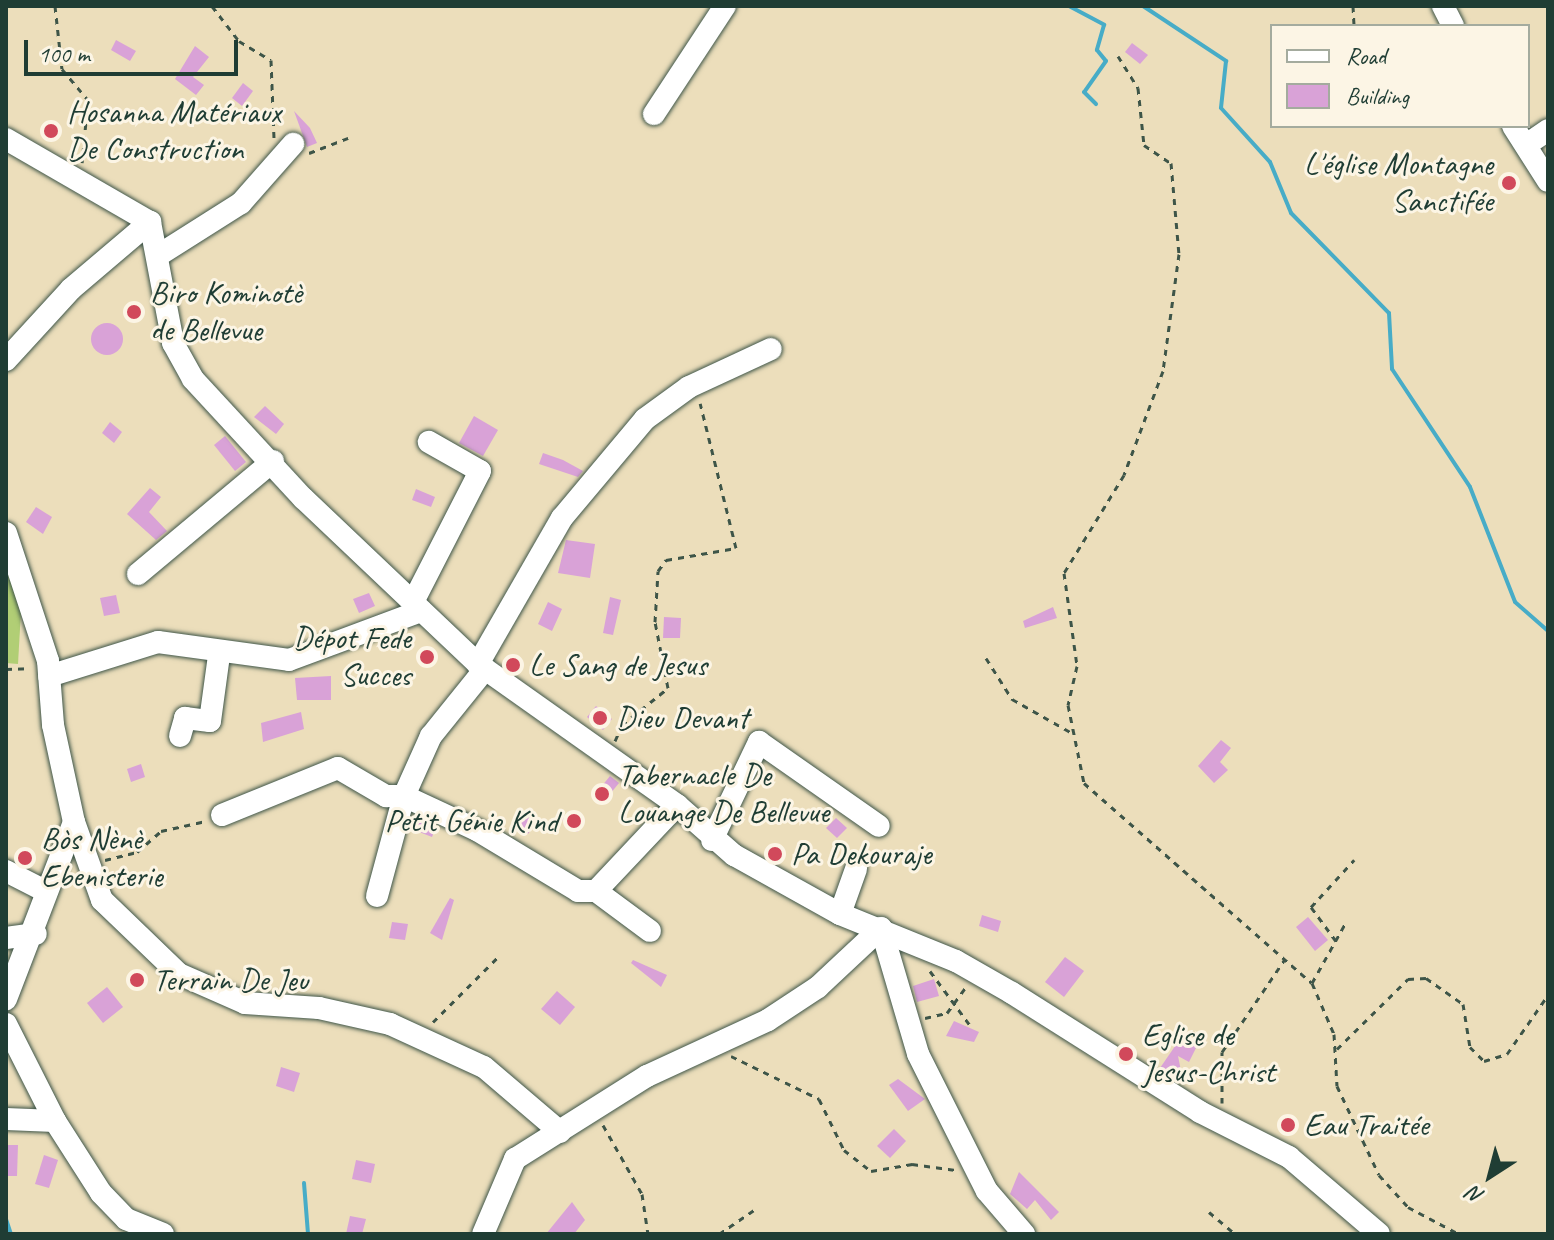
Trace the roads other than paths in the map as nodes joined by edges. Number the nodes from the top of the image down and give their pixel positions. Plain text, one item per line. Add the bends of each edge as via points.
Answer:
1 (725, 6) edge
2 (1443, 6) edge
3 (1452, 24) edge
4 (654, 114) dead end
5 (1514, 128) edge
6 (1548, 130) edge
7 (6, 139) edge
8 (1526, 145) junction
9 (290, 148) road end
10 (1548, 181) edge
11 (150, 222) junction
12 (162, 253) junction
13 (771, 349) dead end
14 (6, 360) edge
15 (429, 442) dead end
16 (273, 461) junction
17 (6, 533) edge
18 (138, 574) dead end
19 (417, 606) junction
20 (219, 655) junction
21 (482, 667) junction
22 (49, 671) junction
23 (180, 736) dead end
24 (404, 796) junction
25 (677, 805) junction
26 (222, 815) road end
27 (74, 822) junction
28 (879, 826) dead end
29 (712, 840) junction
30 (856, 869) dead end
31 (6, 871) edge
32 (45, 891) junction
33 (596, 891) junction
34 (377, 896) dead end
35 (840, 914) junction
36 (881, 928) junction
37 (650, 931) dead end
38 (36, 934) junction
39 (6, 938) edge
40 (6, 999) edge
41 (6, 1024) edge
42 (6, 1119) edge
43 (55, 1121) junction
44 (560, 1132) junction
45 (163, 1234) edge
46 (483, 1234) edge
47 (1024, 1234) edge
48 (1379, 1234) edge

1 - 4 street
2 - 3 street
5 - 8 street
6 - 8 street
7 - 11 street via 80,175
8 - 10 street
9 - 12 street via 241,203
11 - 12 street
11 - 14 street via 71,289
12 - 16 street via 173,343 193,379
13 - 21 street via 689,387 645,419 604,463 562,518
15 - 19 street via 480,471
16 - 18 street
16 - 19 street
17 - 22 street
19 - 20 street via 289,660
19 - 21 street
20 - 22 street via 158,642
20 - 23 street via 210,721 185,718
21 - 24 street via 431,736
21 - 25 street
22 - 27 street
24 - 26 street via 386,796 338,768
24 - 33 street via 578,891
24 - 34 street
25 - 29 street
25 - 33 street
27 - 32 street
27 - 44 street via 102,900 179,974 245,1003 319,1008 402,1030 484,1067
28 - 29 street via 759,742
29 - 35 street
30 - 35 street
31 - 32 street
32 - 38 street
33 - 37 street
35 - 36 street
36 - 44 street via 818,987 600,1104
36 - 47 street via 901,1009 976,1170
36 - 48 street via 978,973 1289,1157
38 - 39 street
38 - 40 street
41 - 43 street
42 - 43 street
43 - 45 street via 101,1193 126,1219
44 - 46 street via 515,1159

